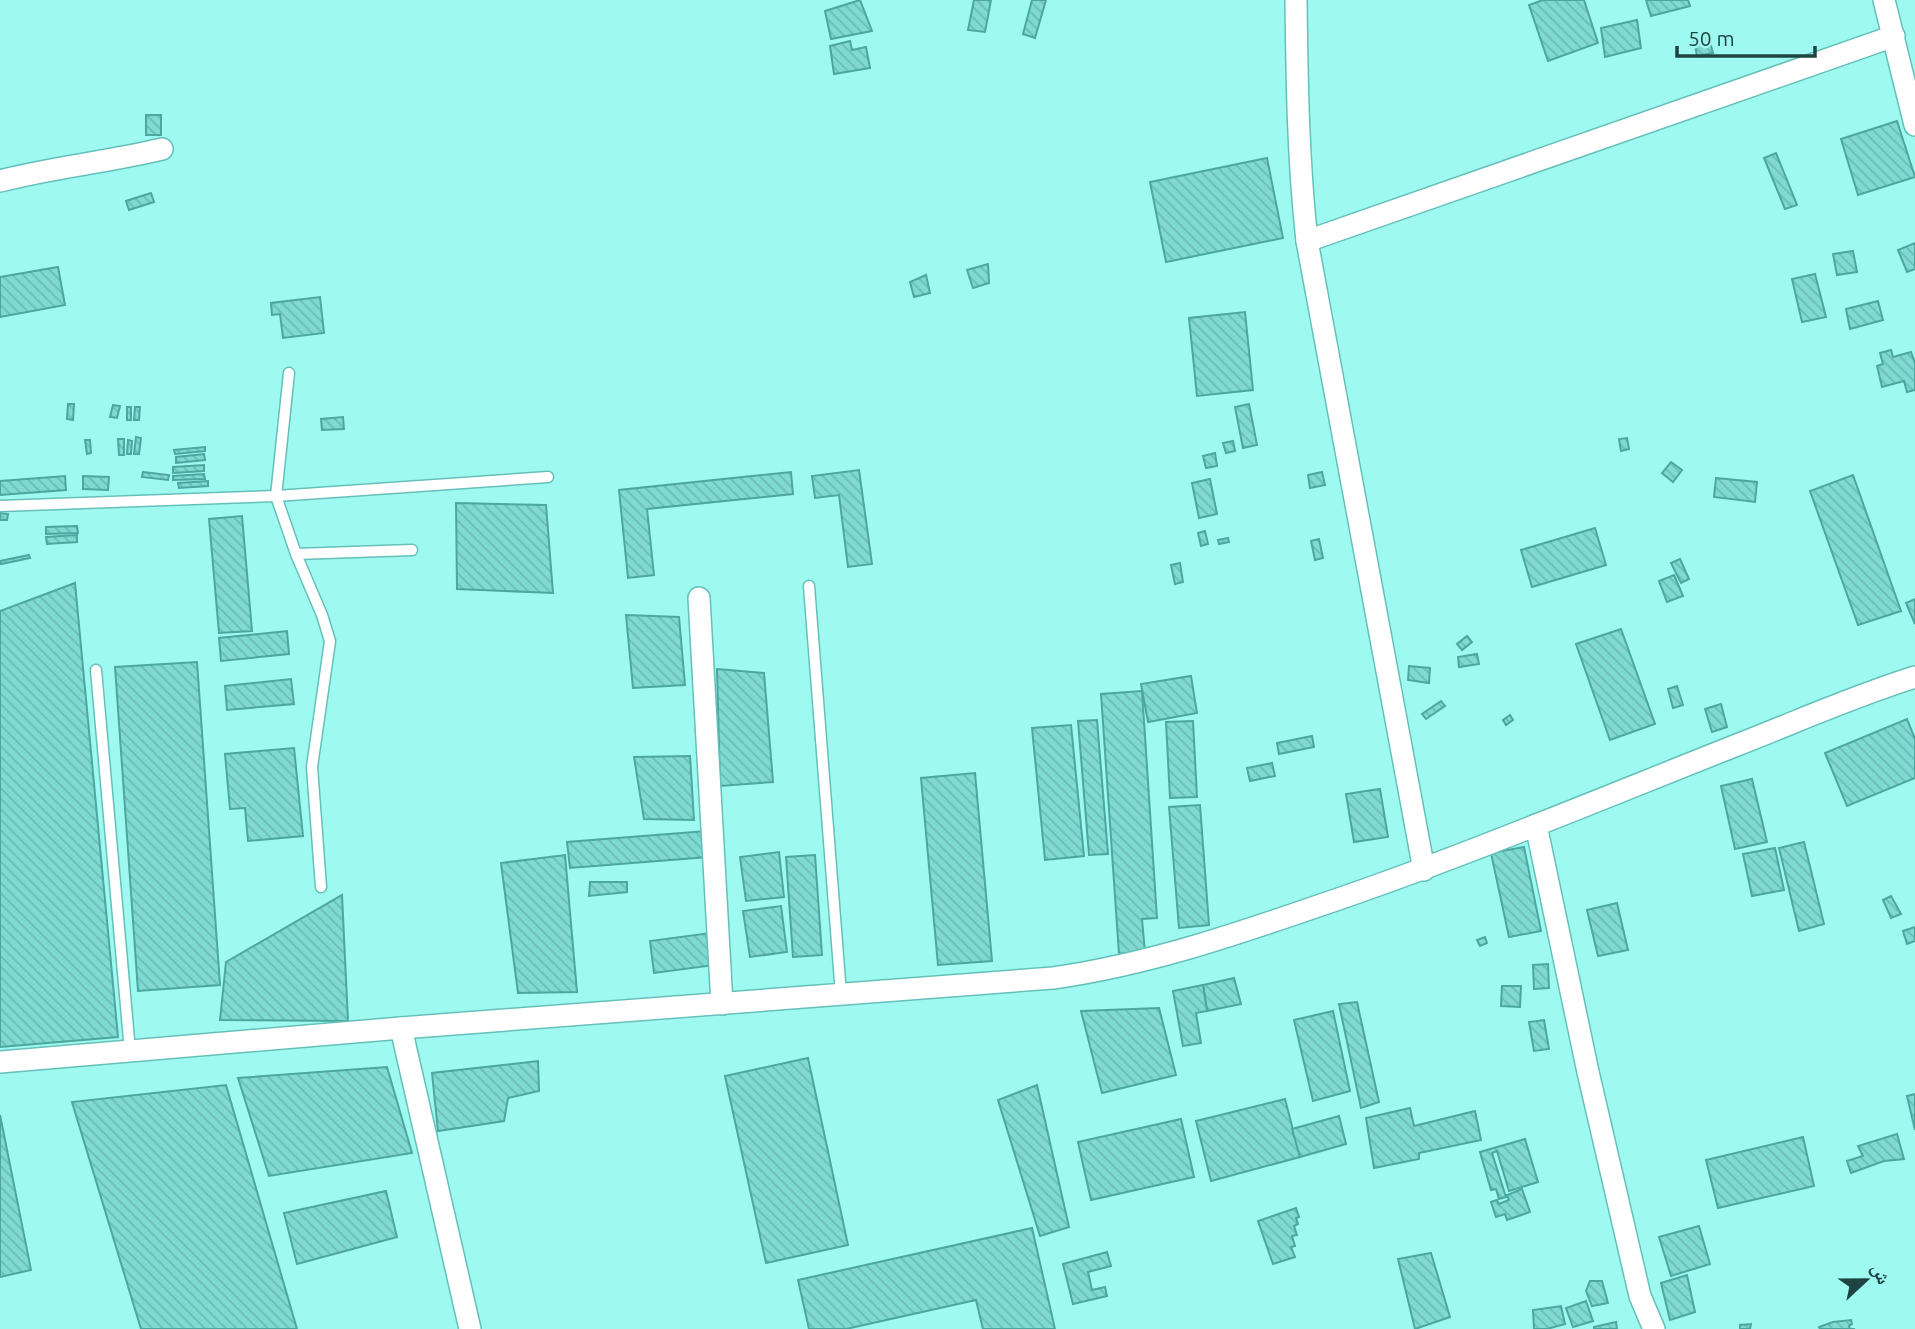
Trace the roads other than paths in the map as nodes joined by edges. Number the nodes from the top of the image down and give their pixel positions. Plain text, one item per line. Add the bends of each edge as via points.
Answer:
1 (1296, 0) edge
2 (1884, 0) edge
3 (1894, 36) junction
4 (1915, 125) edge
5 (162, 149) dead end
6 (0, 181) edge
7 (1307, 241) junction
8 (289, 373) dead end
9 (548, 477) dead end
10 (276, 496) junction
11 (0, 506) edge
12 (412, 550) dead end
13 (296, 554) junction
14 (809, 586) dead end
15 (699, 598) dead end
16 (96, 670) dead end
17 (1915, 677) edge
18 (1536, 825) junction
19 (1424, 870) junction
20 (321, 887) dead end
21 (841, 994) junction
22 (722, 1004) junction
23 (401, 1028) junction
24 (130, 1051) junction
25 (0, 1062) edge
26 (470, 1329) edge
27 (1654, 1329) edge

1 - 7 street
2 - 3 street
3 - 4 street
3 - 7 street
5 - 6 street
7 - 19 street
8 - 10 lane
9 - 10 lane
10 - 11 lane
10 - 13 lane
12 - 13 lane
13 - 20 lane via 330,641 312,767
14 - 21 lane
15 - 22 street
16 - 24 lane
17 - 18 street
18 - 19 street
18 - 27 street via 1640,1296
19 - 21 street via 1140,962 1054,978
21 - 22 street
22 - 23 street
23 - 24 street
23 - 26 street
24 - 25 street

